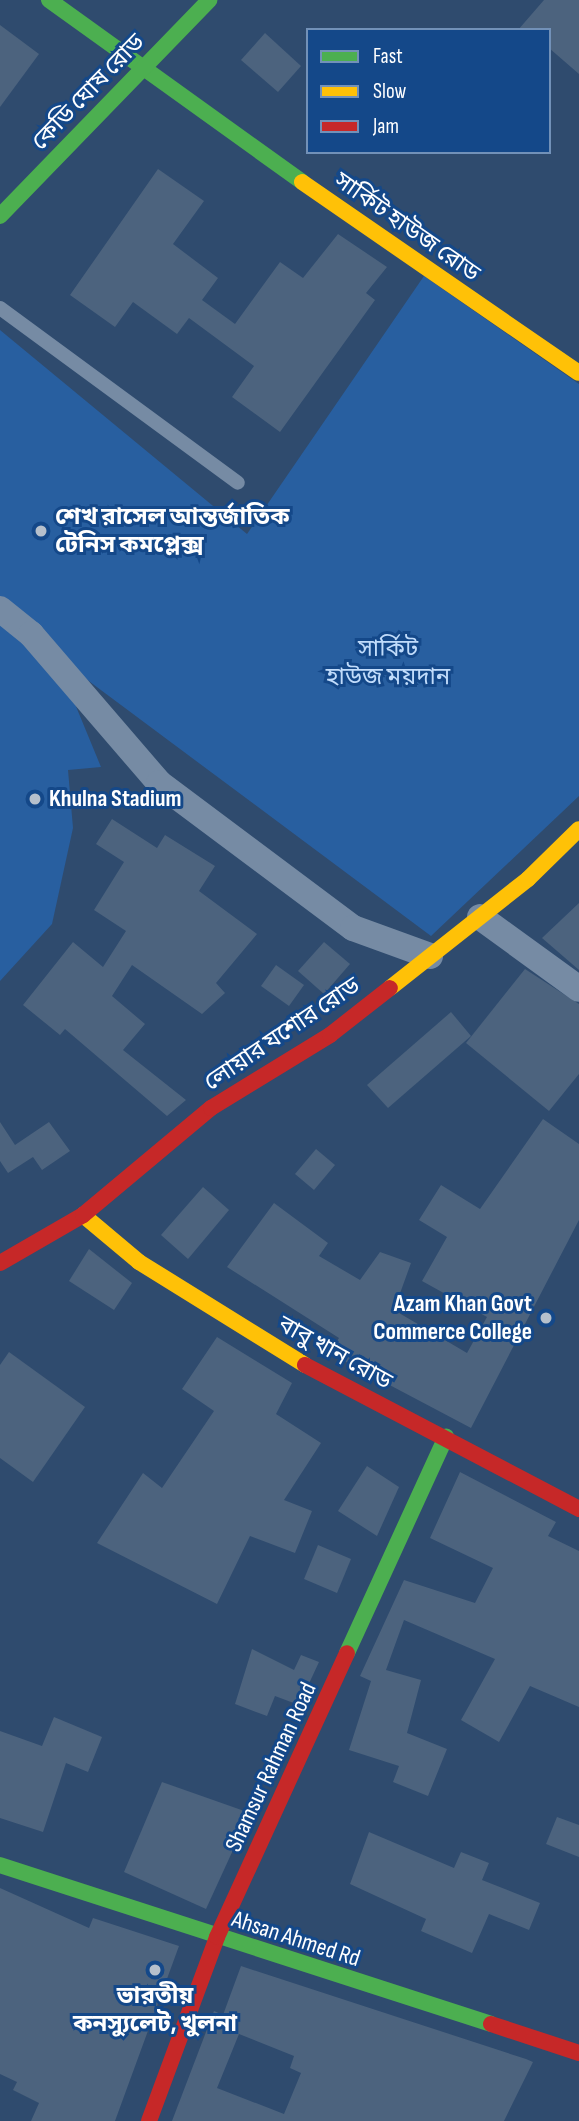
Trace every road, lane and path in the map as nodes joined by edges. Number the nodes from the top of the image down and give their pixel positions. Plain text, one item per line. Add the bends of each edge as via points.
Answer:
1 (49, 0) edge
2 (209, 0) edge
3 (141, 71) junction
4 (0, 216) edge
5 (0, 308) edge
6 (579, 373) edge
7 (238, 483) dead end
8 (0, 608) edge
9 (579, 829) edge
10 (480, 917) junction
11 (430, 956) junction
12 (579, 989) edge
13 (83, 1215) junction
14 (0, 1263) edge
15 (446, 1437) junction
16 (579, 1509) edge
17 (0, 1865) edge
18 (217, 1937) junction
19 (579, 2053) edge
20 (149, 2121) edge

1 - 3 street, সার্কিট হাউজ রোড
2 - 3 street, কেডি ঘোষ রোড
3 - 4 street, কেডি ঘোষ রোড
3 - 6 street, সার্কিট হাউজ রোড
5 - 7 lane
8 - 11 street via 38,643 159,783 354,928
9 - 10 street, লোয়ার যশোর রোড
10 - 11 street, লোয়ার যশোর রোড
10 - 12 street
11 - 13 street, লোয়ার যশোর রোড via 330,1035 211,1108
13 - 14 street, লোয়ার যশোর রোড
13 - 15 street, বাবু খান রোড via 139,1262 292,1358
15 - 16 street, বাবু খান রোড
15 - 18 street, Shamsur Rahman Road
17 - 18 street, Ahsan Ahmed Rd
18 - 19 street, Ahsan Ahmed Rd
18 - 20 street, Shamsur Rahman Road

